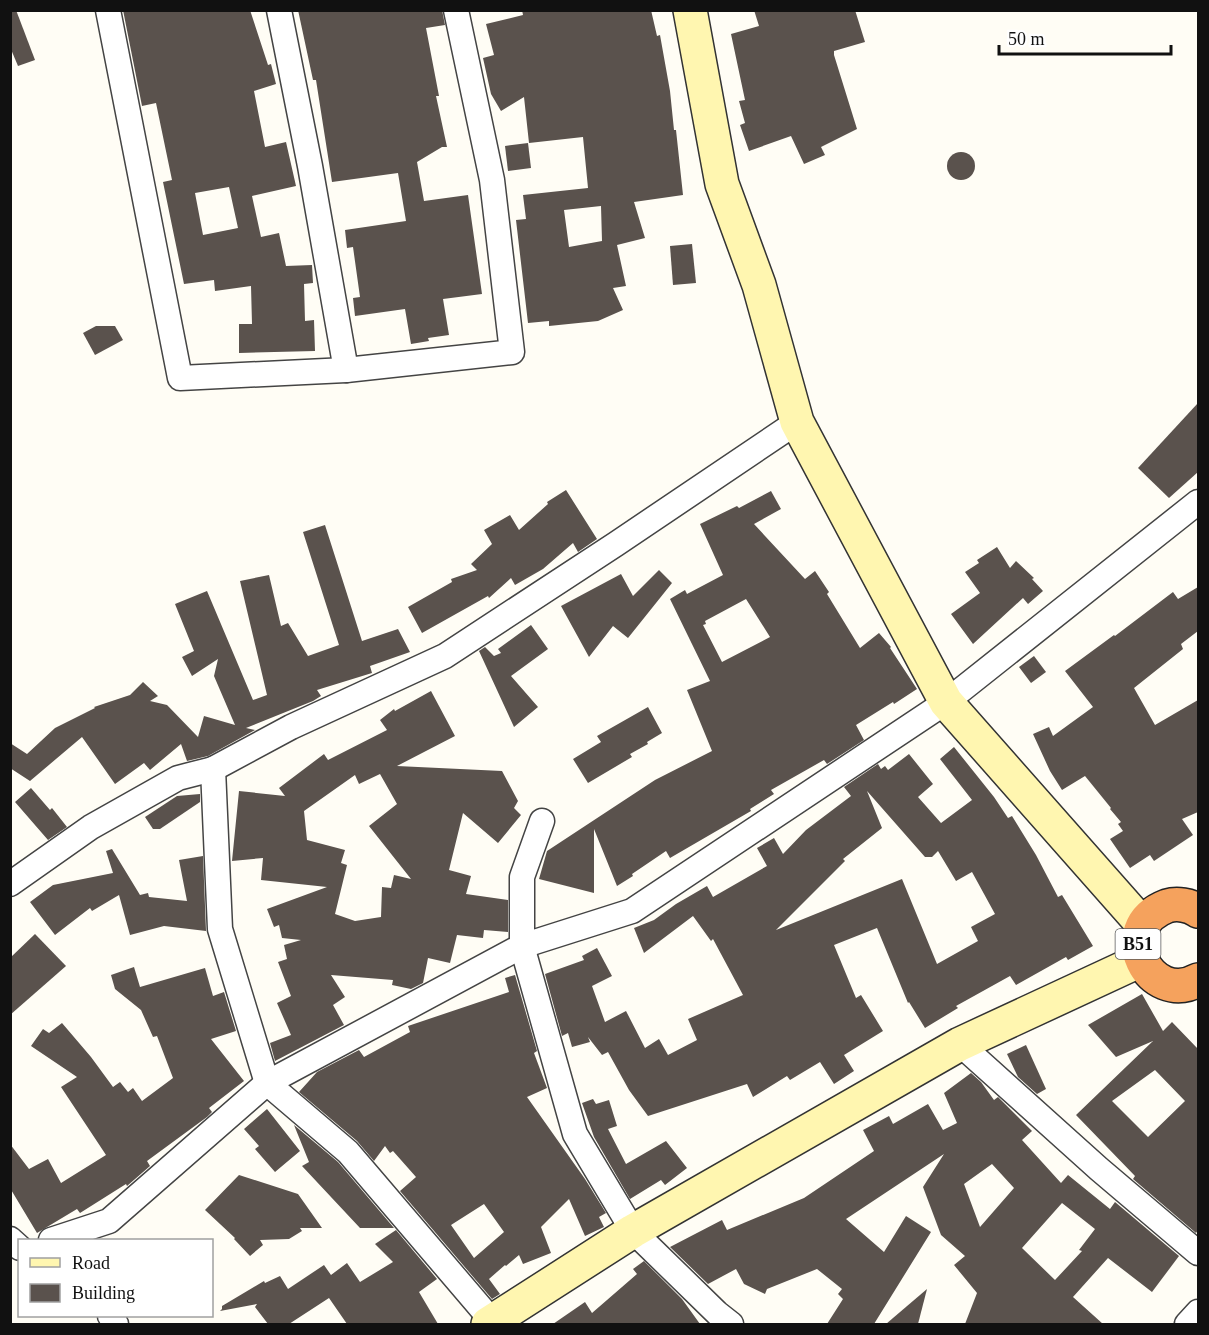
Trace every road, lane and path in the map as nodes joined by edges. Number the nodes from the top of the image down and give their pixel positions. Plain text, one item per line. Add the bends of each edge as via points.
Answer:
1 (108, 10) edge
2 (279, 10) edge
3 (456, 10) edge
4 (690, 10) edge
5 (346, 370) junction
6 (797, 422) junction
7 (1198, 502) edge
8 (946, 702) junction
9 (213, 769) junction
10 (542, 821) dead end
11 (10, 884) edge
12 (1190, 901) edge
13 (1143, 924) junction
14 (522, 946) junction
15 (1141, 960) junction
16 (1192, 987) edge
17 (960, 1044) junction
18 (267, 1083) junction
19 (633, 1231) junction
20 (54, 1239) edge
21 (1198, 1252) edge
22 (1198, 1312) edge
23 (491, 1323) edge
24 (731, 1324) edge
25 (1187, 1324) edge

1 - 5 street via 180,378
2 - 5 street
3 - 5 street via 492,180 512,352
4 - 6 street via 722,184 759,285
6 - 8 street
6 - 9 street via 445,656 291,727
7 - 8 street
8 - 13 street
8 - 14 street via 632,911
9 - 11 street via 178,778 91,827
9 - 18 street via 220,928
10 - 14 street via 522,877
12 - 13 highway, B51 via 1156,911
13 - 15 highway, B51 via 1138,948
14 - 18 street
14 - 19 street via 575,1134
15 - 16 highway, B51 via 1150,974 1164,982
15 - 17 street
17 - 19 street
17 - 21 street
18 - 20 street via 109,1221
18 - 23 street via 348,1152
19 - 23 street
19 - 24 street
22 - 25 street

